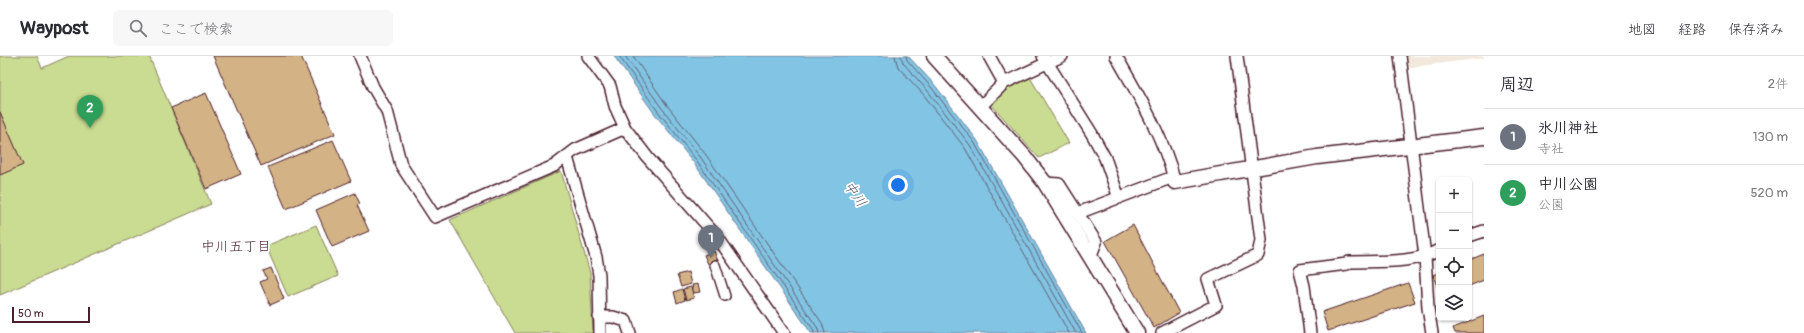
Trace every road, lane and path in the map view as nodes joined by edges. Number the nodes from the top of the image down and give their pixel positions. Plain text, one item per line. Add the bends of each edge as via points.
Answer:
1 (360, 56) edge
2 (588, 56) edge
3 (934, 56) edge
4 (989, 56) edge
5 (1062, 56) edge
6 (1116, 56) edge
7 (1237, 56) edge
8 (1400, 56) edge
9 (1045, 59) edge
10 (1004, 83) junction
11 (981, 106) junction
12 (625, 128) junction
13 (1484, 137) edge
14 (1410, 146) junction
15 (567, 157) junction
16 (1250, 169) junction
17 (1174, 180) junction
18 (1044, 183) junction
19 (1119, 198) junction
20 (1078, 213) junction
21 (1484, 231) edge
22 (1472, 235) edge
23 (1436, 251) edge
24 (1424, 256) junction
25 (1090, 258) junction
26 (715, 265) dead end
27 (725, 296) dead end
28 (599, 317) junction
29 (600, 333) edge
30 (630, 333) edge
31 (784, 333) edge
32 (1137, 333) edge
33 (1162, 333) edge
34 (1310, 333) edge
35 (1432, 333) edge

1 - 15 street via 387,111 401,165 435,217 554,166
2 - 12 street via 610,86 615,106
3 - 11 street
4 - 10 street
5 - 9 street
6 - 17 street via 1141,98 1158,134
7 - 16 street
8 - 14 street
9 - 10 street
9 - 19 street via 1105,158
10 - 11 street
11 - 18 street
12 - 15 street via 575,150
12 - 31 street via 718,238
13 - 14 street
14 - 16 street via 1317,157
14 - 24 street
15 - 28 street via 596,257 599,275
16 - 17 street
16 - 33 street via 1261,240 1258,255 1208,280 1216,305
17 - 19 street
18 - 20 street via 1059,184
18 - 25 street
19 - 20 street
20 - 25 street via 1096,242
21 - 22 street
23 - 24 street
24 - 34 street via 1390,261 1349,262 1300,270
24 - 35 street
25 - 32 street
26 - 27 street
28 - 29 street
28 - 30 street via 613,317 626,321

